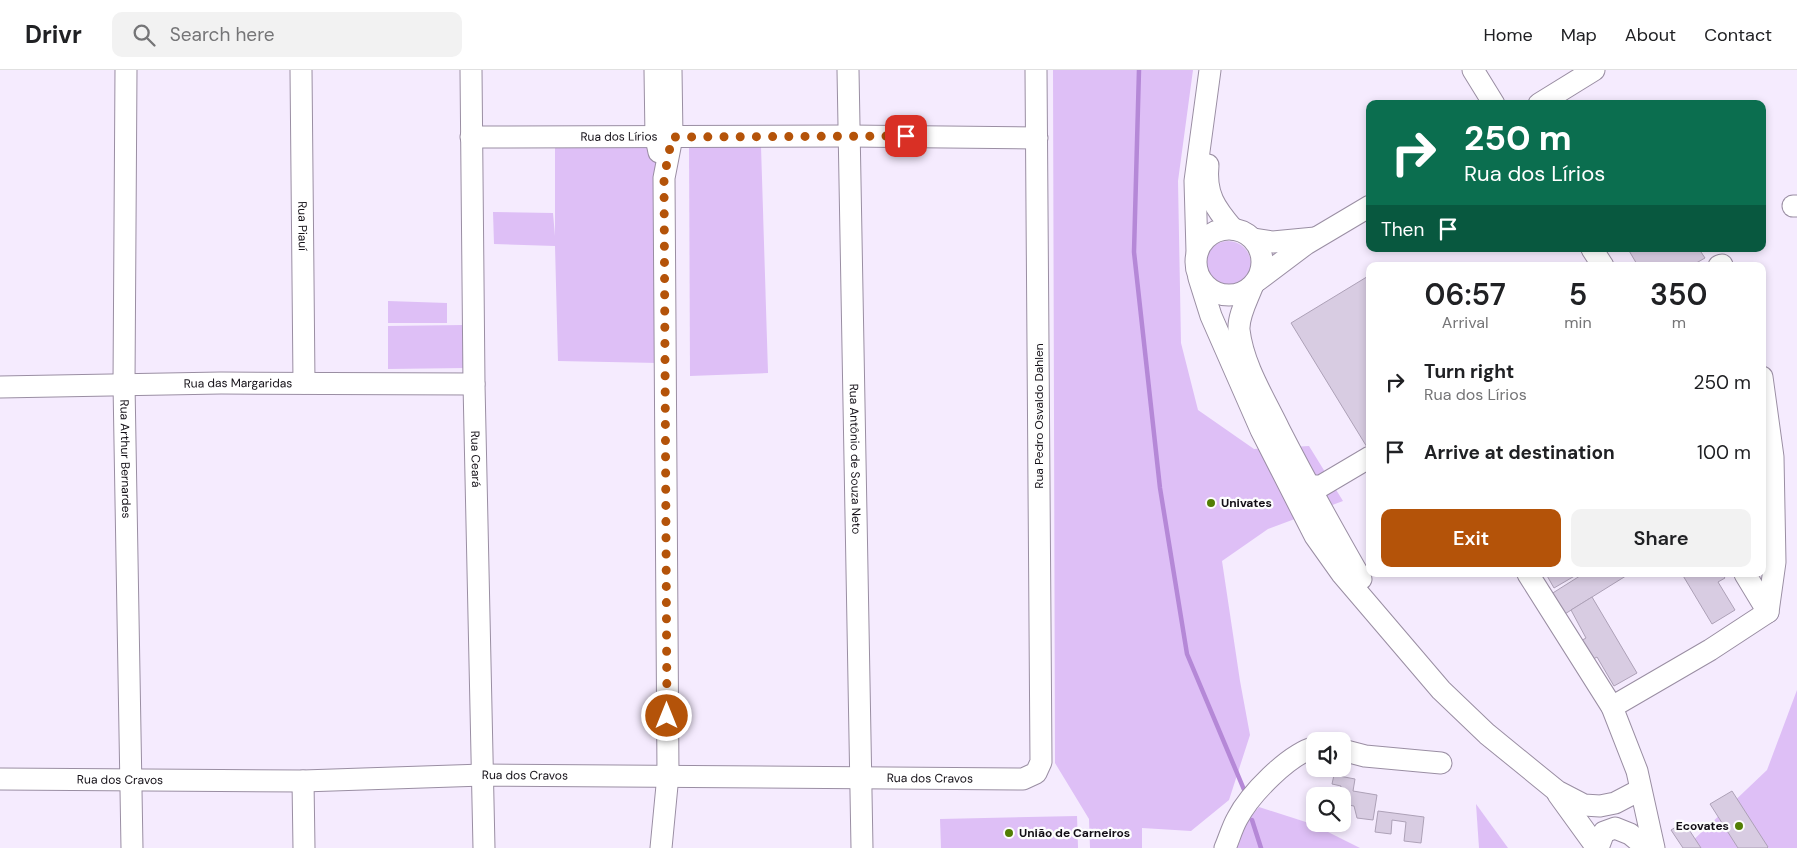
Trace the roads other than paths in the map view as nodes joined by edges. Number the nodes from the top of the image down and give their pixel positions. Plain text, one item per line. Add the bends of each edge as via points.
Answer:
1 (126, 70) edge
2 (301, 70) edge
3 (471, 70) edge
4 (655, 70) edge
5 (671, 70) edge
6 (848, 70) edge
7 (1036, 70) edge
8 (1210, 70) edge
9 (1219, 70) edge
10 (1473, 70) edge
11 (1594, 70) edge
12 (1492, 100) edge
13 (1545, 100) edge
14 (849, 136) junction
15 (471, 137) junction
16 (664, 138) junction
17 (1037, 138) junction
18 (1366, 208) edge
19 (1233, 229) junction
20 (1318, 237) junction
21 (1254, 239) junction
22 (1197, 252) junction
23 (1199, 278) junction
24 (1255, 284) junction
25 (304, 383) junction
26 (124, 384) junction
27 (474, 384) junction
28 (0, 387) edge
29 (1766, 406) edge
30 (1366, 459) edge
31 (1285, 477) junction
32 (1309, 486) junction
33 (1766, 544) edge
34 (1776, 562) junction
35 (1530, 577) edge
36 (1747, 577) edge
37 (1768, 612) junction
38 (1387, 626) junction
39 (1612, 707) junction
40 (1306, 750) edge
41 (1351, 752) edge
42 (1042, 762) joint
43 (1442, 763) dead end
44 (1637, 771) junction
45 (483, 775) junction
46 (668, 775) junction
47 (861, 777) junction
48 (0, 779) edge
49 (130, 781) junction
50 (303, 781) junction
51 (1557, 791) junction
52 (1636, 792) junction
53 (1615, 828) junction
54 (132, 848) edge
55 (304, 848) edge
56 (484, 848) edge
57 (661, 848) edge
58 (862, 848) edge
59 (1225, 848) edge
60 (1597, 848) edge
61 (1647, 848) edge
62 (1654, 848) edge

1 - 26 street, Rua Arthur Bernardes
2 - 25 street, Rua Piauí
3 - 15 street, Rua Ceará
4 - 16 street
5 - 16 street
6 - 14 street, Rua Antônio de Souza Neto
7 - 17 street, Rua Pedro Osvaldo Dahlen
8 - 22 street via 1195,181
9 - 19 street via 1206,183 1213,202
10 - 12 street
11 - 13 street
14 - 16 street, Rua dos Lírios
14 - 17 street, Rua dos Lírios
14 - 47 street, Rua Antônio de Souza Neto
15 - 16 street, Rua dos Lírios
15 - 27 street, Rua Ceará
16 - 46 street
17 - 42 street, Rua Pedro Osvaldo Dahlen
18 - 20 street
19 - 21 street
19 - 22 street via 1213,232
20 - 21 street via 1273,242
20 - 24 street
21 - 24 street via 1263,263
22 - 23 street
23 - 24 street via 1211,291 1228,296 1237,295
23 - 31 street via 1211,316
24 - 32 street via 1241,313 1239,329 1245,355
25 - 26 street, Rua das Margaridas
25 - 27 street, Rua das Margaridas
26 - 28 street, Rua das Margaridas
26 - 49 street, Rua Arthur Bernardes
27 - 45 street, Rua Ceará
29 - 34 street via 1773,457
30 - 32 street via 1321,486
31 - 32 street
31 - 38 street via 1315,536 1342,574
32 - 38 street
33 - 34 street
34 - 37 street
35 - 39 street
36 - 37 street
37 - 39 street
38 - 51 street via 1441,690 1487,734
39 - 44 street
40 - 59 street via 1276,770 1237,818
41 - 43 street
42 - 47 street, Rua dos Cravos via 1036,773 1023,779
44 - 52 street
44 - 62 street
45 - 46 street, Rua dos Cravos
45 - 50 street, Rua dos Cravos
45 - 56 street, Rua Ceará
46 - 47 street, Rua dos Cravos
46 - 57 street
47 - 58 street, Rua Antônio de Souza Neto
48 - 49 street, Rua dos Cravos
49 - 50 street, Rua dos Cravos
49 - 54 street, Rua Arthur Bernardes
50 - 55 street
51 - 52 street via 1584,805 1600,806 1615,803
51 - 60 street
52 - 53 street via 1630,810
53 - 60 street via 1604,832
53 - 61 street via 1630,834

